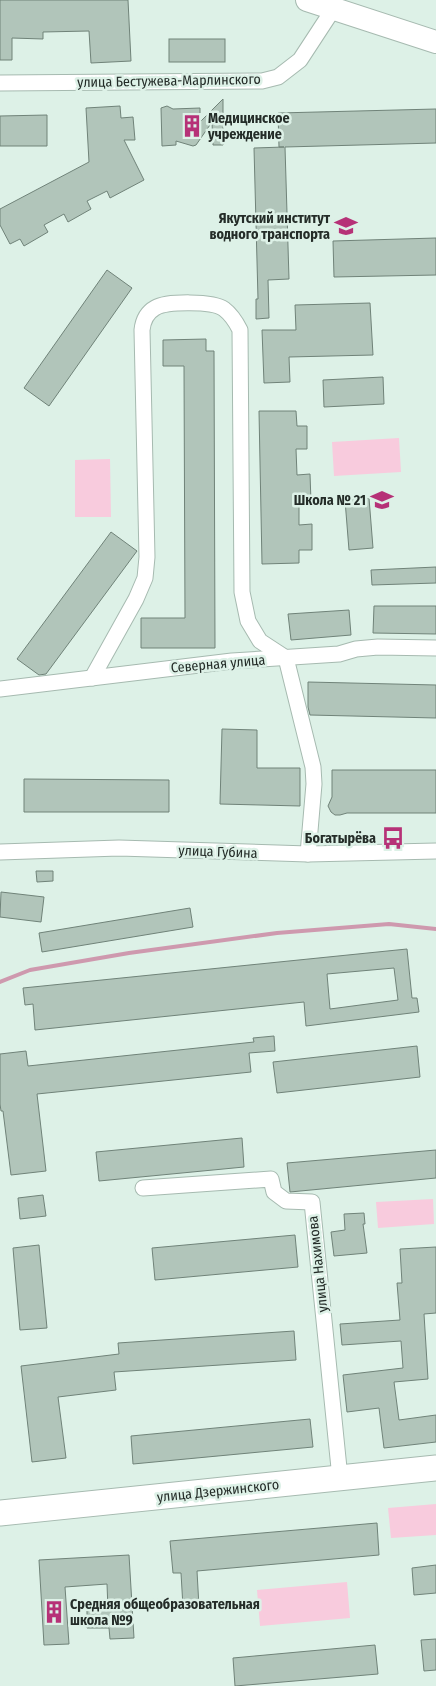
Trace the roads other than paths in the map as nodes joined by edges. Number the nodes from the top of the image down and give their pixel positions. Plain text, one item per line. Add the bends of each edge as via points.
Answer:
1 (307, 0) edge
2 (334, 8) junction
3 (436, 42) edge
4 (0, 83) edge
5 (436, 648) edge
6 (286, 658) junction
7 (92, 678) junction
8 (0, 689) edge
9 (436, 851) edge
10 (0, 852) edge
11 (308, 854) junction
12 (143, 1188) dead end
13 (436, 1468) edge
14 (340, 1478) junction
15 (0, 1513) edge

1 - 2 main road
2 - 3 main road
2 - 4 street, улица Бестужева-Марлинского via 300,60 278,78 252,81
5 - 6 street, Северная улица via 378,647
6 - 7 street, Северная улица via 232,661
6 - 7 street via 260,640 248,621 242,592 240,330 234,318 223,308 211,304 166,304 150,312 142,330 148,556 145,578
6 - 11 street via 313,767
7 - 8 street, Северная улица
9 - 11 street, улица Губина
10 - 11 street, улица Губина via 119,848
12 - 14 street, улица Нахимова via 271,1179 274,1192 286,1201 312,1202
13 - 14 main road, улица Дзержинского
14 - 15 main road, улица Дзержинского

